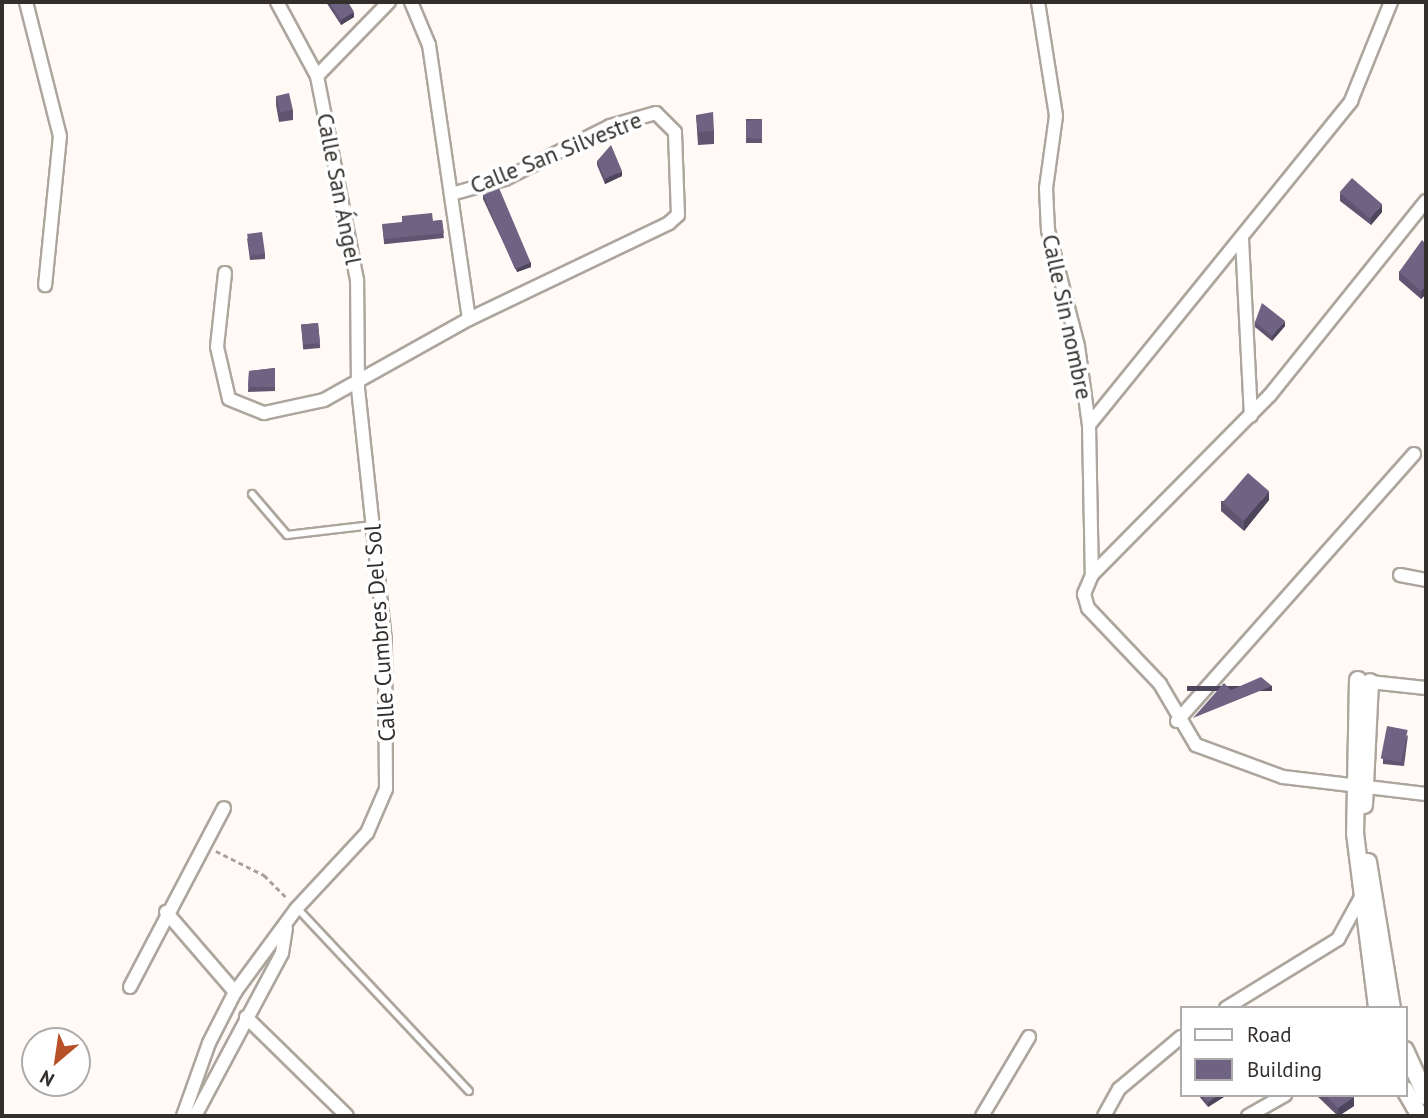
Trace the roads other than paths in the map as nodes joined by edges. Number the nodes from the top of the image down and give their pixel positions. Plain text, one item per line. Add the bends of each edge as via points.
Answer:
1 (26, 2) edge
2 (277, 2) edge
3 (388, 2) edge
4 (411, 2) edge
5 (1038, 2) edge
6 (1391, 2) edge
7 (317, 76) junction
8 (455, 193) junction
9 (1426, 201) edge
10 (1242, 239) junction
11 (225, 272) dead end
12 (45, 285) dead end
13 (469, 319) junction
14 (358, 387) junction
15 (1251, 416) junction
16 (1089, 425) junction
17 (1414, 454) dead end
18 (252, 494) dead end
19 (372, 525) junction
20 (1091, 575) junction
21 (1400, 575) dead end
22 (1426, 580) edge
23 (1364, 681) joint
24 (1426, 688) edge
25 (1177, 722) junction
26 (1361, 786) junction
27 (1426, 794) edge
28 (225, 808) dead end
29 (1360, 898) junction
30 (297, 908) junction
31 (166, 912) junction
32 (286, 928) junction
33 (130, 987) dead end
34 (236, 992) junction
35 (1229, 1006) edge
36 (1377, 1006) edge
37 (1392, 1006) edge
38 (246, 1017) junction
39 (1029, 1037) dead end
40 (1180, 1038) edge
41 (1407, 1054) edge
42 (469, 1091) dead end
43 (1407, 1093) edge
44 (1426, 1096) edge
45 (1281, 1097) edge
46 (184, 1111) edge
47 (195, 1116) edge
48 (347, 1116) edge
49 (982, 1116) edge
50 (1104, 1116) edge
51 (1248, 1116) edge
52 (1420, 1116) edge

1 - 12 street via 60,136
2 - 7 street, Calle San Ángel
3 - 7 street
4 - 8 street via 429,45
5 - 16 street, Calle Sin nombre via 1056,117 1046,188 1048,230 1078,346
6 - 10 street via 1351,101
7 - 14 street, Calle San Ángel via 357,279
8 - 13 street
8 - 13 street, Calle San Silvestre via 505,179 610,126 656,113 675,132 678,215
9 - 15 street
10 - 15 street
10 - 16 street
11 - 14 street via 217,347 223,386 239,408 264,414
13 - 14 street
14 - 19 street, Calle Cumbres Del Sol
15 - 20 street
16 - 20 street, Calle Sin nombre
17 - 25 street
18 - 19 lane via 287,535
19 - 30 street, Calle Cumbres Del Sol via 385,641 386,789 367,833
20 - 25 street, Calle Sin nombre via 1084,594 1088,608 1140,659
21 - 22 street
23 - 24 street
23 - 26 street
25 - 26 street, Calle Sin nombre via 1196,745 1235,765
26 - 27 street, Calle Sin nombre
26 - 29 street
26 - 37 street
28 - 31 street
29 - 35 street via 1338,939
29 - 36 street
30 - 32 street, Calle Cumbres Del Sol
30 - 42 lane
31 - 33 street
31 - 34 street
32 - 34 street, Calle Cumbres Del Sol
32 - 38 street, Calle Cumbres Del Sol via 282,953
34 - 46 street, Calle Cumbres Del Sol
38 - 47 street, Calle Cumbres Del Sol
38 - 48 street
39 - 49 street via 1012,1056
40 - 50 street via 1119,1089
41 - 44 street
43 - 52 street
45 - 51 street
46 - 47 street

